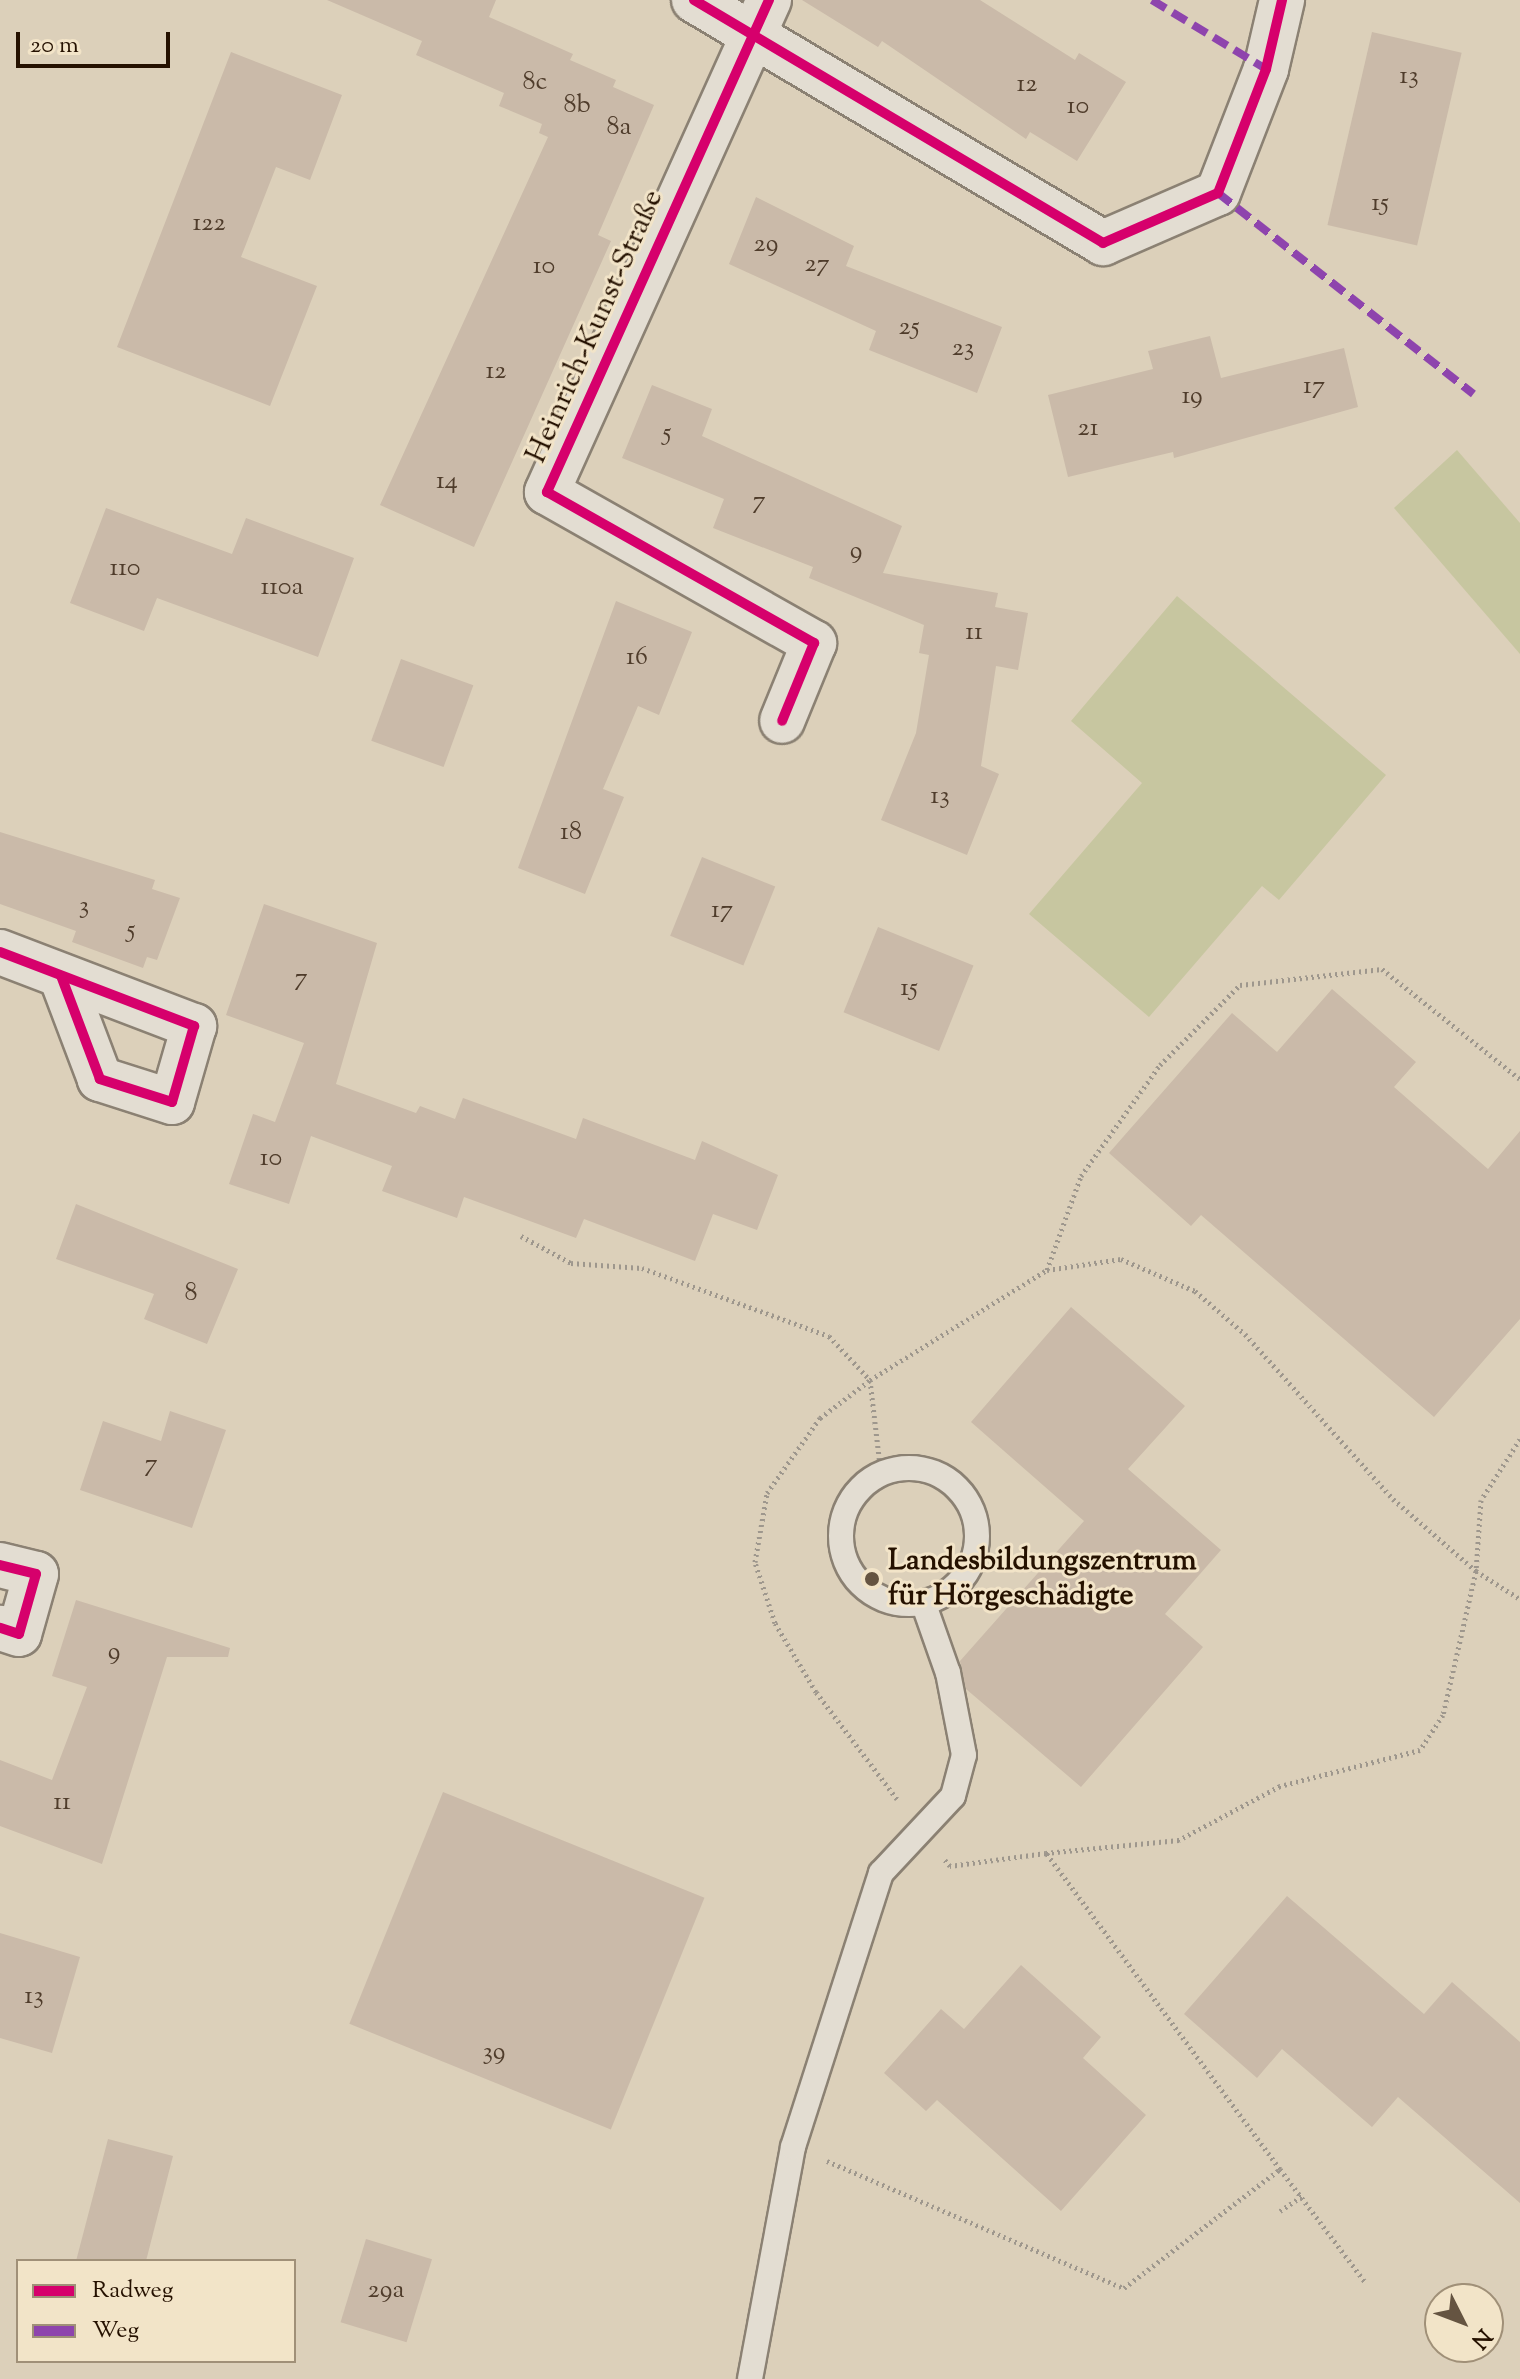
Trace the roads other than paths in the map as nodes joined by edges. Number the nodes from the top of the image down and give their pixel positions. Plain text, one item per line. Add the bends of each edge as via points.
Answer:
1 (694, 0) edge
2 (1282, 0) edge
3 (761, 19) edge
4 (782, 721) dead end
5 (0, 952) edge
6 (61, 976) dead end
7 (0, 1565) edge
8 (923, 1602) junction
9 (0, 1628) edge
10 (750, 2379) edge

1 - 3 street
2 - 3 street via 1266,69 1218,193 1103,243
3 - 4 street, Heinrich-Kunst-Straße via 547,492 814,643
5 - 6 street
7 - 9 street via 36,1574 19,1634
8 - 8 lane via 879,1598 861,1585 844,1557 849,1503 881,1473 926,1469 947,1478 974,1514 977,1537 962,1579
8 - 10 lane via 948,1673 964,1755 953,1796 881,1873 793,2147

